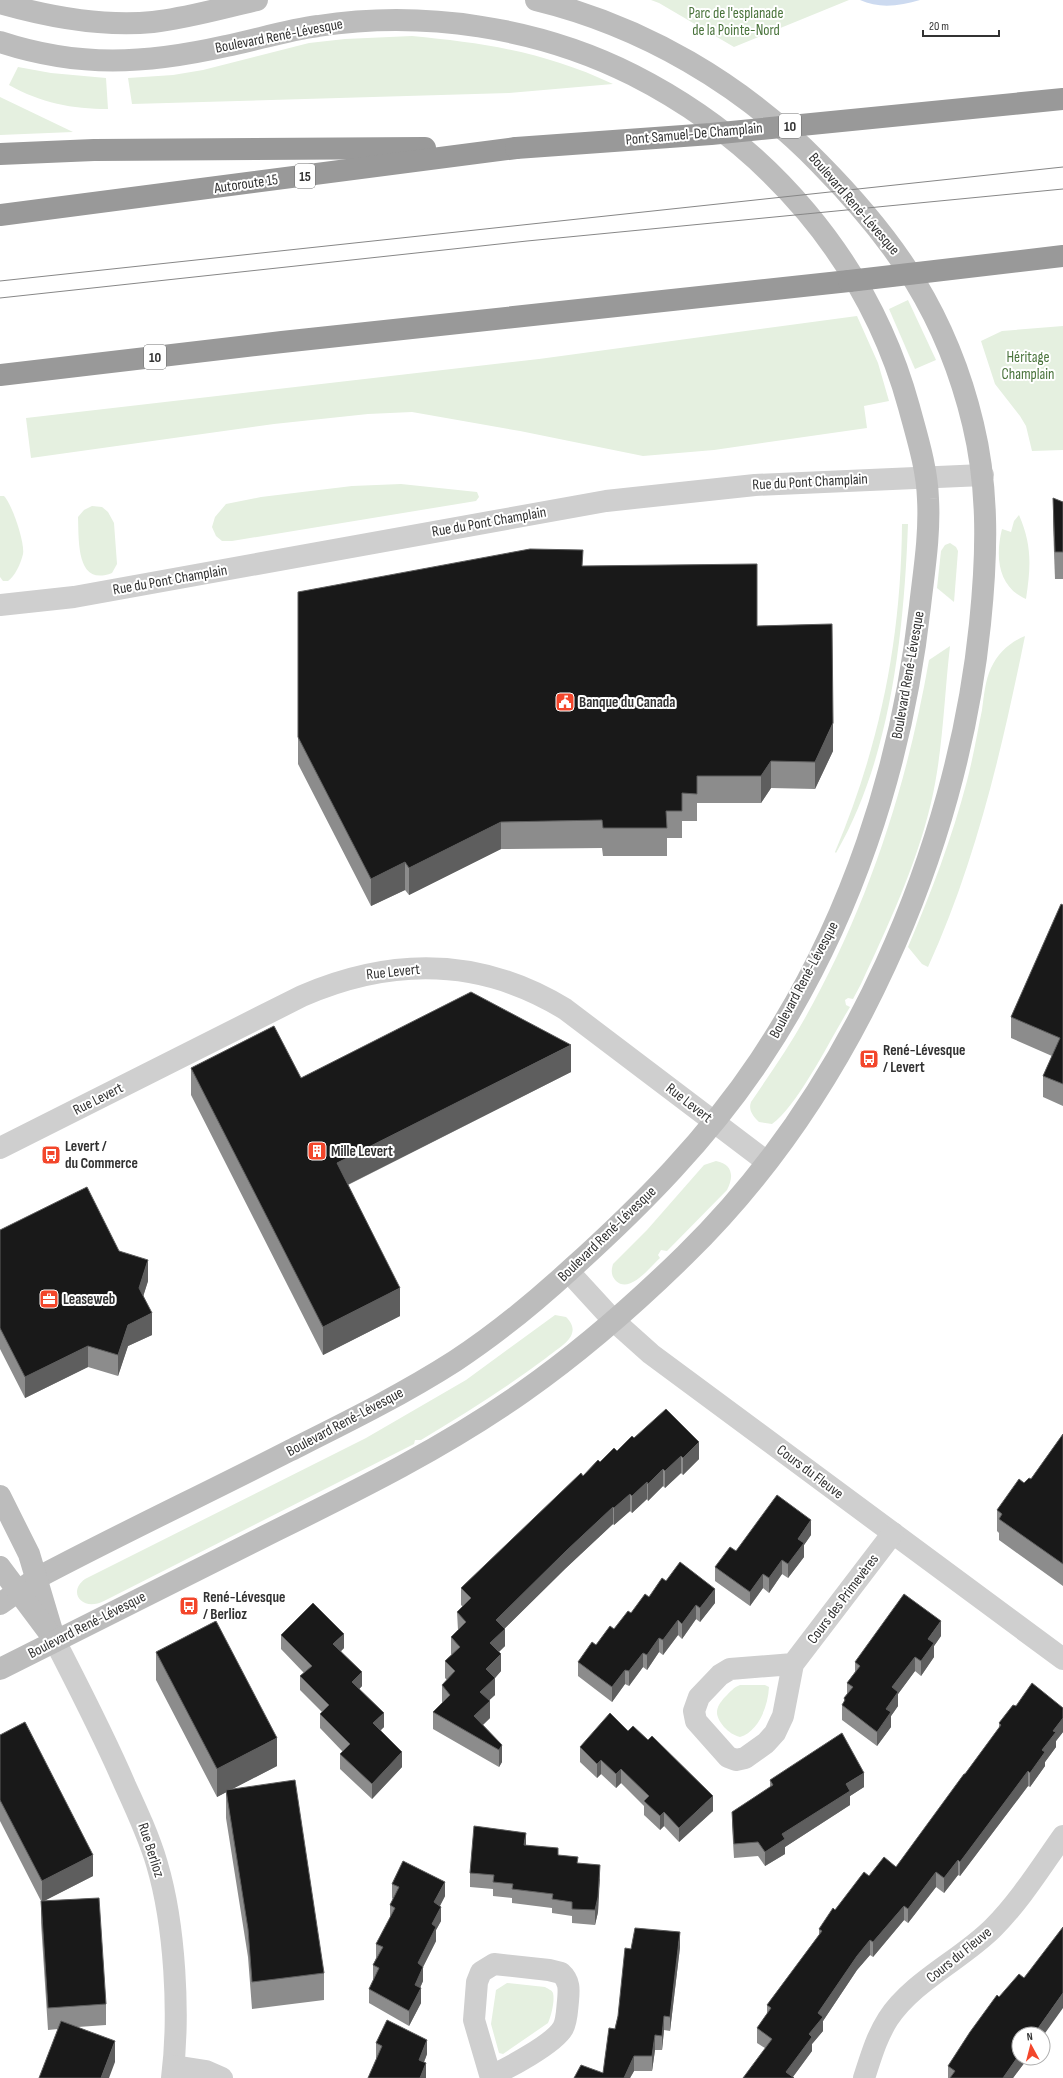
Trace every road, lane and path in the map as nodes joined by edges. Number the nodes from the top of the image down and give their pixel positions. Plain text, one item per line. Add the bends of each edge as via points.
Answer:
1 (257, 0) edge
2 (536, 0) edge
3 (0, 3) edge
4 (0, 42) edge
5 (1063, 99) edge
6 (516, 148) junction
7 (2, 154) edge
8 (6, 214) edge
9 (1063, 256) edge
10 (0, 376) edge
11 (983, 474) junction
12 (926, 476) junction
13 (0, 605) edge
14 (714, 1123) junction
15 (0, 1148) edge
16 (768, 1162) junction
17 (568, 1272) junction
18 (614, 1320) junction
19 (0, 1496) edge
20 (892, 1533) junction
21 (0, 1567) edge
22 (37, 1578) junction
23 (18, 1592) junction
24 (0, 1604) edge
25 (55, 1641) junction
26 (1063, 1659) edge
27 (793, 1664) junction
28 (0, 1669) edge
29 (1063, 1836) edge
30 (173, 2072) edge
31 (491, 2077) edge
32 (222, 2078) edge
33 (864, 2078) edge

1 - 3 street via 202,14 153,22 126,23 76,20
2 - 11 street, Boulevard René-Lévesque via 603,21 662,47 718,79 779,124 826,170 886,238 931,308 954,362 971,415
4 - 12 street, Boulevard René-Lévesque via 54,56 123,62 201,51 315,26 375,21 433,22 527,37 581,53 621,70 660,90 742,149 810,216 838,252 869,301 892,355 912,416
5 - 6 highway, Pont Samuel-De Champlain / 10, bridge via 711,134
6 - 7 highway, 10 via 94,150
6 - 8 highway, Autoroute 15 / 15
9 - 10 highway, 10, bridge via 282,342
11 - 12 street, Rue du Pont Champlain
11 - 16 street, Boulevard René-Lévesque via 985,553 977,646 961,742 925,869 888,957 851,1034 815,1094
12 - 13 street, Rue du Pont Champlain via 755,485 606,501 74,597
12 - 14 street, Boulevard René-Lévesque via 927,546 914,654 897,738 871,832 843,907 817,960 765,1053
14 - 15 street, Rue Levert via 546,997 503,979 483,974 417,968 370,973 321,987
14 - 16 street, Rue Levert
14 - 17 street, Boulevard René-Lévesque via 649,1194
16 - 18 street, Boulevard René-Lévesque via 688,1253
17 - 18 street, Cours du Fleuve
17 - 22 street, Boulevard René-Lévesque via 480,1343 414,1386
18 - 20 street, Cours du Fleuve via 651,1354
18 - 25 street, Boulevard René-Lévesque via 542,1378 457,1435 357,1490
19 - 22 street via 29,1554
20 - 26 street, Cours du Fleuve
20 - 27 street, Cours des Primevères
21 - 23 street
22 - 23 street, Boulevard René-Lévesque
22 - 25 street
23 - 24 street, Boulevard René-Lévesque
23 - 25 street
25 - 28 street, Boulevard René-Lévesque
25 - 30 street, Rue Berlioz via 116,1763 147,1834 157,1866 172,1954 175,2017
27 - 27 street, Cours des Primevères via 730,1669 720,1675 699,1697 694,1711 696,1721 728,1757 736,1760 745,1758 775,1733 783,1716
29 - 33 street, Cours du Fleuve via 994,1927 897,2007 876,2042
30 - 32 street via 212,2072
31 - 31 street via 555,2038 562,2029 566,2019 569,1986 561,1973 494,1964 481,1972 477,1982 474,2020

